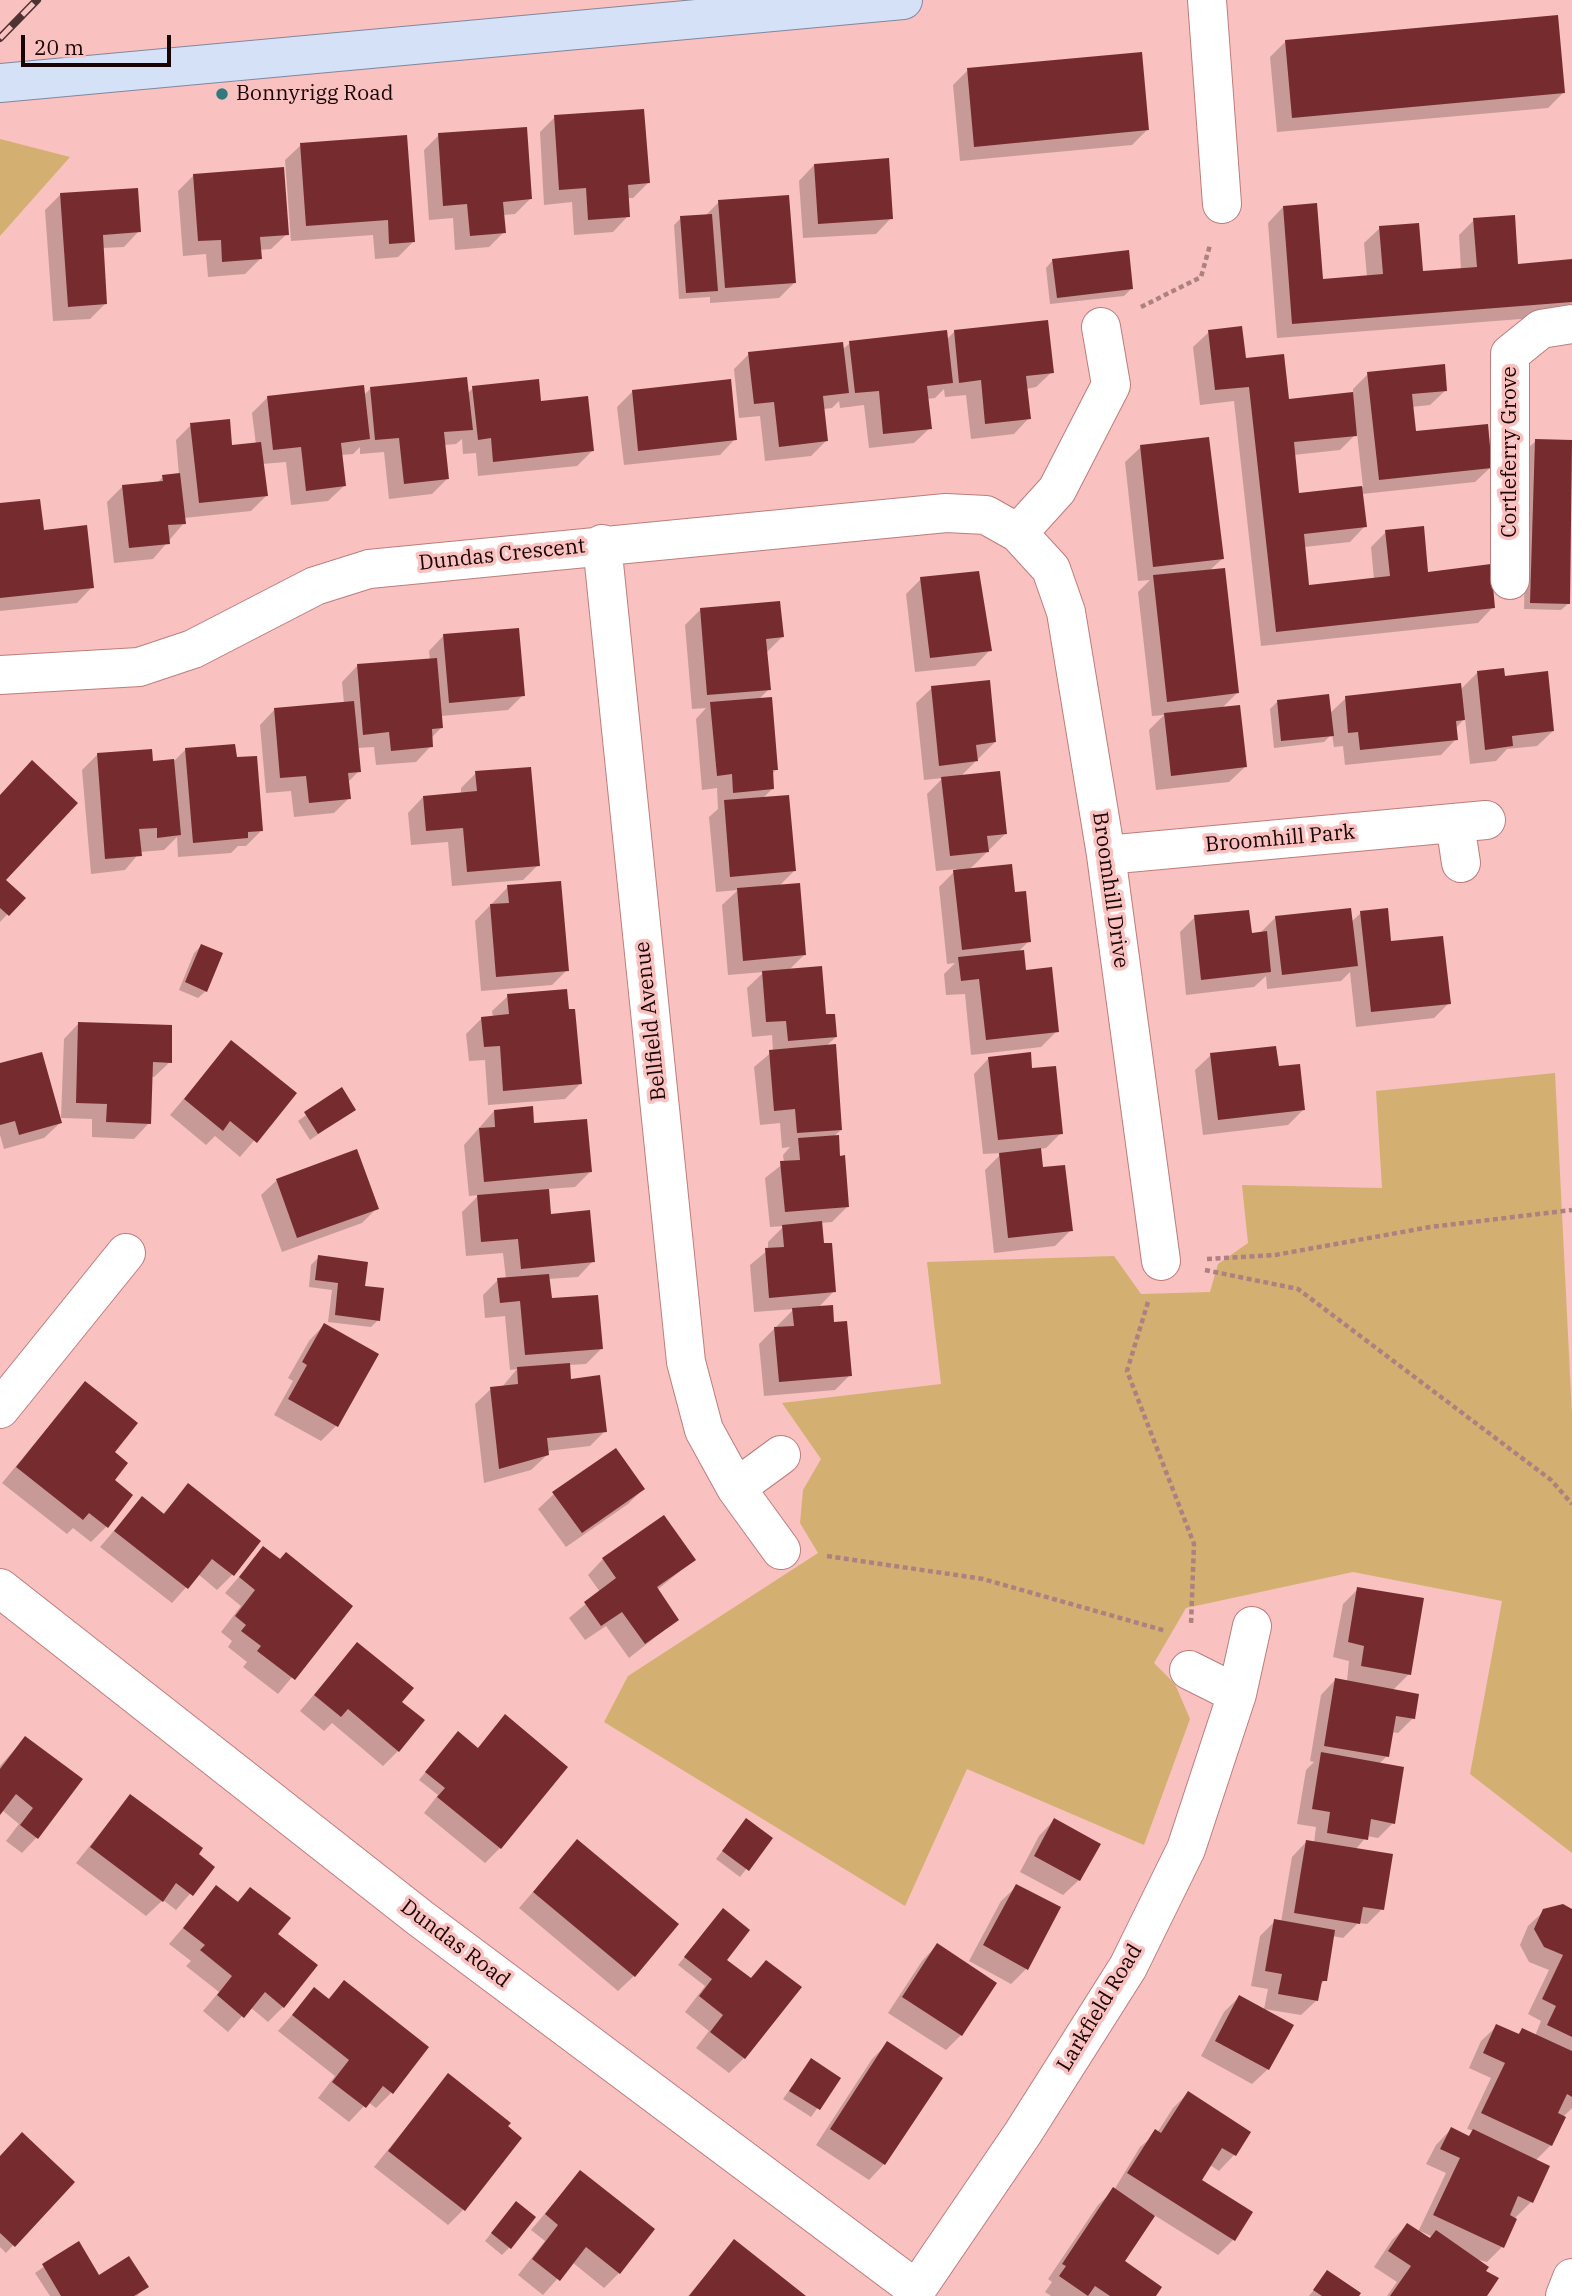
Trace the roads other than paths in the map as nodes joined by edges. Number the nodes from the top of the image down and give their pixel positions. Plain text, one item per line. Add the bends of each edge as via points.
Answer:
1 (903, 0) edge
2 (1207, 0) edge
3 (0, 83) edge
4 (1222, 204) road end
5 (1572, 324) edge
6 (1101, 327) road end
7 (1018, 533) junction
8 (602, 544) junction
9 (1510, 580) dead end
10 (0, 675) edge
11 (1106, 855) junction
12 (1461, 863) dead end
13 (126, 1253) dead end
14 (1161, 1261) road end
15 (0, 1409) edge
16 (781, 1455) dead end
17 (736, 1488) junction
18 (781, 1550) road end
19 (0, 1588) edge
20 (1252, 1626) dead end
21 (1190, 1654) road end
22 (1237, 1694) junction
23 (1572, 2278) edge
24 (914, 2293) edge
25 (1565, 2296) edge

1 - 3 main road
2 - 4 street
5 - 9 street, Cortleferry Grove via 1541,329 1510,354
6 - 7 street via 1111,385 1057,490
7 - 8 street, Dundas Crescent via 986,515 946,513
7 - 11 street, Broomhill Drive via 1051,569 1066,612
8 - 10 street, Dundas Crescent via 369,569 315,586 192,649 139,667
8 - 17 street, Bellfield Avenue via 686,1362 704,1430
11 - 12 street, Broomhill Park via 1471,822
11 - 14 street, Broomhill Drive
13 - 15 street
16 - 17 street
17 - 18 street, Bellfield Avenue
19 - 24 street, Dundas Road via 420,1918
20 - 22 street, Larkfield Road
21 - 22 street
22 - 24 street, Larkfield Road via 1186,1849 1128,1967
23 - 25 street

